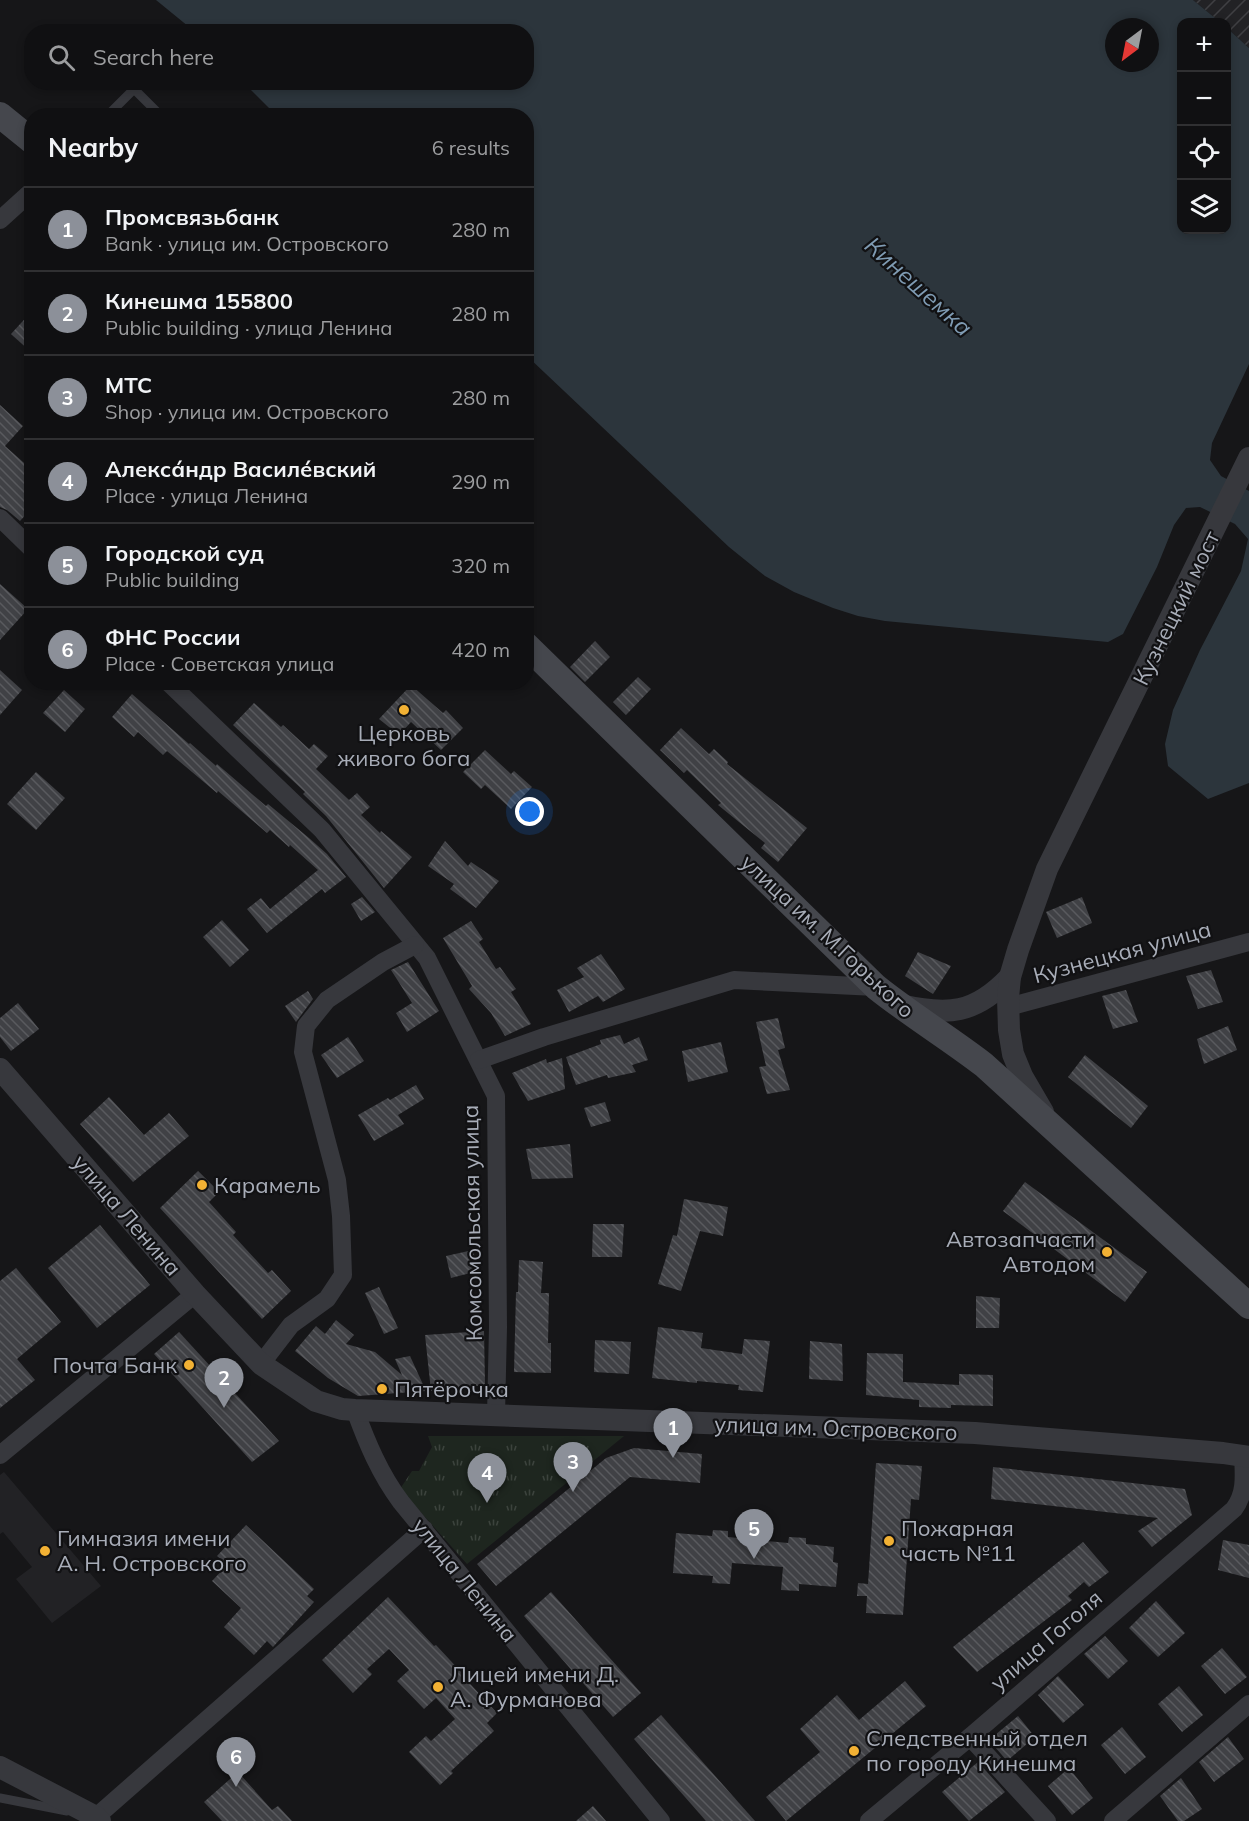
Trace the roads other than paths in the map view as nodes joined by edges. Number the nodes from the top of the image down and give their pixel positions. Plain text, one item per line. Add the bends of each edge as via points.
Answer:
1 (128, 90) edge
2 (135, 90) edge
3 (113, 108) edge
4 (153, 108) edge
5 (0, 116) edge
6 (24, 135) edge
7 (24, 198) edge
8 (0, 220) edge
9 (1249, 458) edge
10 (0, 518) edge
11 (24, 541) edge
12 (534, 653) edge
13 (176, 690) edge
14 (1249, 942) edge
15 (415, 945) junction
16 (1010, 977) junction
17 (876, 987) junction
18 (897, 1004) junction
19 (1008, 1007) junction
20 (479, 1060) junction
21 (0, 1069) edge
22 (1052, 1126) junction
23 (195, 1294) junction
24 (1249, 1306) edge
25 (261, 1364) junction
26 (316, 1401) joint
27 (356, 1410) junction
28 (496, 1415) junction
29 (0, 1455) edge
30 (1246, 1457) edge
31 (424, 1529) junction
32 (1249, 1704) edge
33 (970, 1737) junction
34 (0, 1767) edge
35 (0, 1798) edge
36 (98, 1819) edge
37 (662, 1821) edge
38 (869, 1821) edge
39 (1047, 1821) edge
40 (1113, 1821) edge

1 - 3 lane
2 - 4 lane
5 - 6 main road
7 - 8 street
9 - 16 street, Кузнецкий мост via 1047,868
10 - 11 street
12 - 17 main road, улица им. М.Горького
13 - 15 street, Комсомольская улица via 322,830
14 - 19 street, Кузнецкая улица
15 - 20 street, Комсомольская улица via 427,958
15 - 25 street via 327,1000 306,1026 303,1052 337,1180 343,1275 327,1299 291,1325
16 - 18 street via 984,999 951,1012
16 - 19 street, Кузнецкий мост
17 - 18 main road, улица им. М.Горького
17 - 20 street via 734,980
18 - 22 main road, улица им. М.Горького via 984,1065
19 - 22 street, Кузнецкий мост via 1013,1054 1030,1092
20 - 28 street, Комсомольская улица via 496,1096
21 - 23 street, улица Ленина
22 - 24 main road, улица им. М.Горького
23 - 25 street, улица Ленина
23 - 29 street
25 - 26 street, улица Ленина
26 - 27 street, улица им. Островского
27 - 28 street, улица им. Островского
27 - 31 street, улица Ленина via 386,1482
28 - 30 street, улица им. Островского via 975,1433
30 - 33 street, улица Гоголя via 1245,1486 1234,1509
31 - 36 street
31 - 37 street, улица Ленина
32 - 40 street
33 - 38 street, улица Гоголя
33 - 39 street
34 - 36 street
35 - 36 lane

